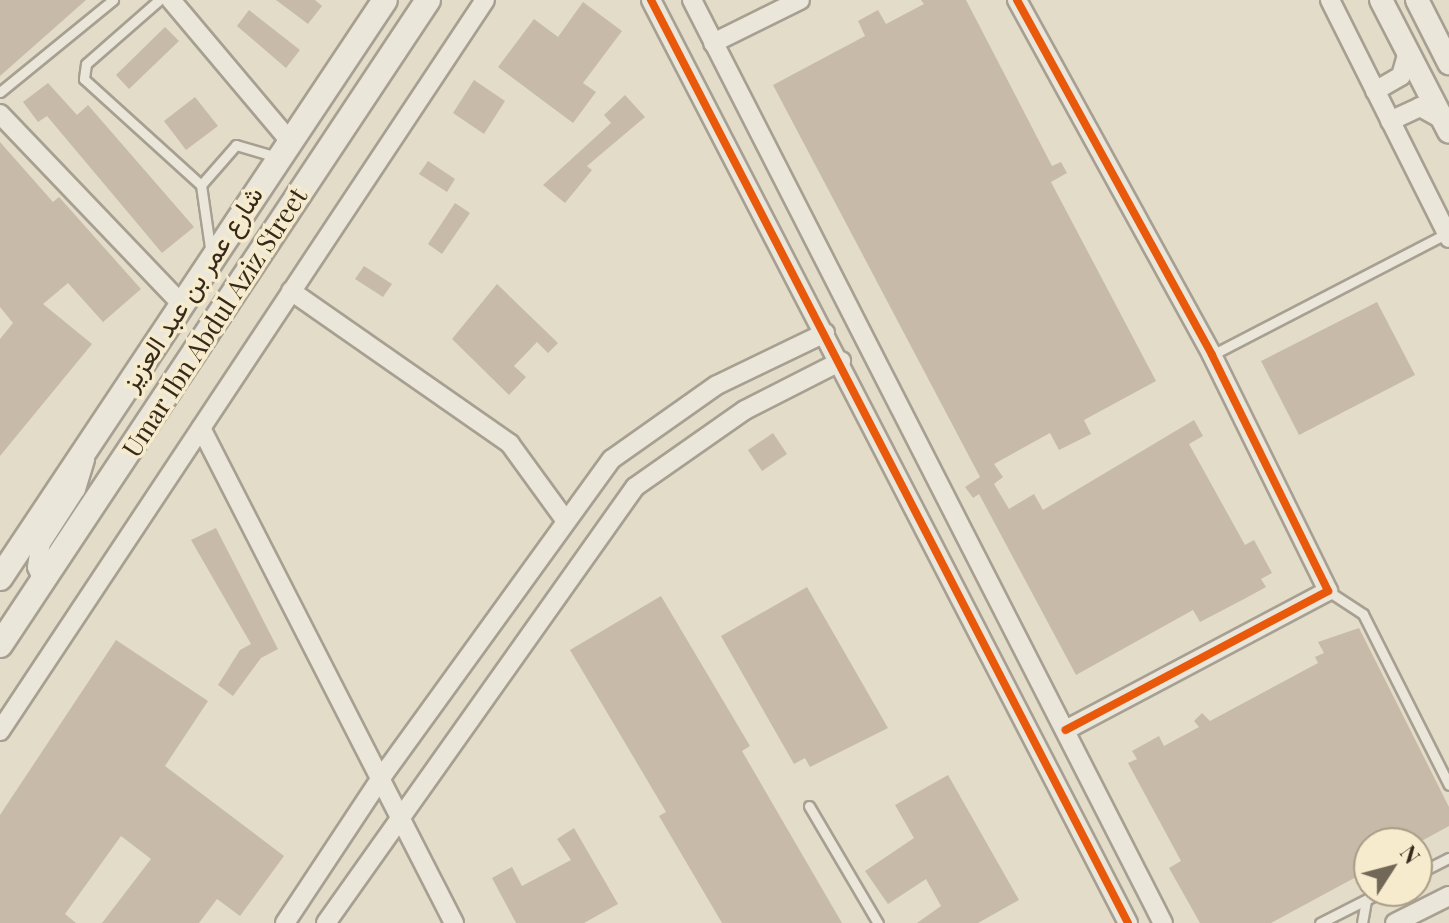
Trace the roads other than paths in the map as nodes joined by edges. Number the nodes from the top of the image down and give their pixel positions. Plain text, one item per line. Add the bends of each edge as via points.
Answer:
1 (113, 0) edge
2 (159, 0) edge
3 (171, 0) edge
4 (385, 0) edge
5 (428, 0) edge
6 (485, 0) edge
7 (651, 0) edge
8 (692, 0) edge
9 (800, 0) edge
10 (1017, 0) edge
11 (1330, 0) edge
12 (1381, 0) edge
13 (1417, 0) edge
14 (713, 43) junction
15 (1408, 52) junction
16 (1449, 63) edge
17 (1375, 91) junction
18 (0, 92) edge
19 (0, 114) edge
20 (1390, 121) junction
21 (1446, 126) edge
22 (283, 148) junction
23 (201, 185) junction
24 (1448, 235) edge
25 (211, 254) junction
26 (291, 291) junction
27 (179, 301) junction
28 (825, 333) junction
29 (1212, 355) junction
30 (841, 361) junction
31 (201, 428) junction
32 (89, 445) junction
33 (566, 521) junction
34 (0, 578) edge
35 (43, 580) junction
36 (1328, 591) junction
37 (0, 645) edge
38 (1065, 730) junction
39 (0, 731) edge
40 (383, 775) junction
41 (1449, 785) edge
42 (809, 806) dead end
43 (401, 810) junction
44 (1449, 896) edge
45 (1353, 906) edge
46 (285, 923) edge
47 (326, 923) edge
48 (454, 923) edge
49 (878, 923) edge
50 (1128, 923) edge
51 (1163, 923) edge
52 (1320, 923) edge
53 (1395, 923) edge

1 - 18 lane
2 - 23 lane via 86,64 84,79
3 - 22 street
4 - 22 main road, شارع عمر بن عبد العزيز
5 - 35 main road, Umar Ibn Abdul Aziz Street
6 - 26 street
7 - 28 street
8 - 14 street
9 - 14 street
10 - 29 street
11 - 17 street
12 - 15 street
13 - 16 street
14 - 38 street
15 - 17 street via 1401,76
15 - 21 street
17 - 20 street
19 - 27 street
20 - 21 street via 1420,107
20 - 24 street
22 - 23 lane via 236,145
22 - 25 main road, شارع عمر بن عبد العزيز
23 - 25 lane
24 - 29 lane
25 - 27 main road, شارع عمر بن عبد العزيز
26 - 31 street
26 - 33 street via 510,444
27 - 32 main road, شارع عمر بن عبد العزيز
28 - 30 street
28 - 33 street via 717,385 612,459
29 - 36 street
30 - 43 street via 745,410 635,487
30 - 50 street
31 - 39 street
31 - 40 street
32 - 34 main road, شارع عمر بن عبد العزيز
32 - 35 street via 76,489 41,543 37,567
33 - 40 street
35 - 37 main road, Umar Ibn Abdul Aziz Street
36 - 38 street
36 - 41 lane via 1363,614
38 - 51 street
40 - 43 street
40 - 46 street
42 - 49 lane
43 - 47 street
43 - 48 street
44 - 53 street
45 - 52 lane

